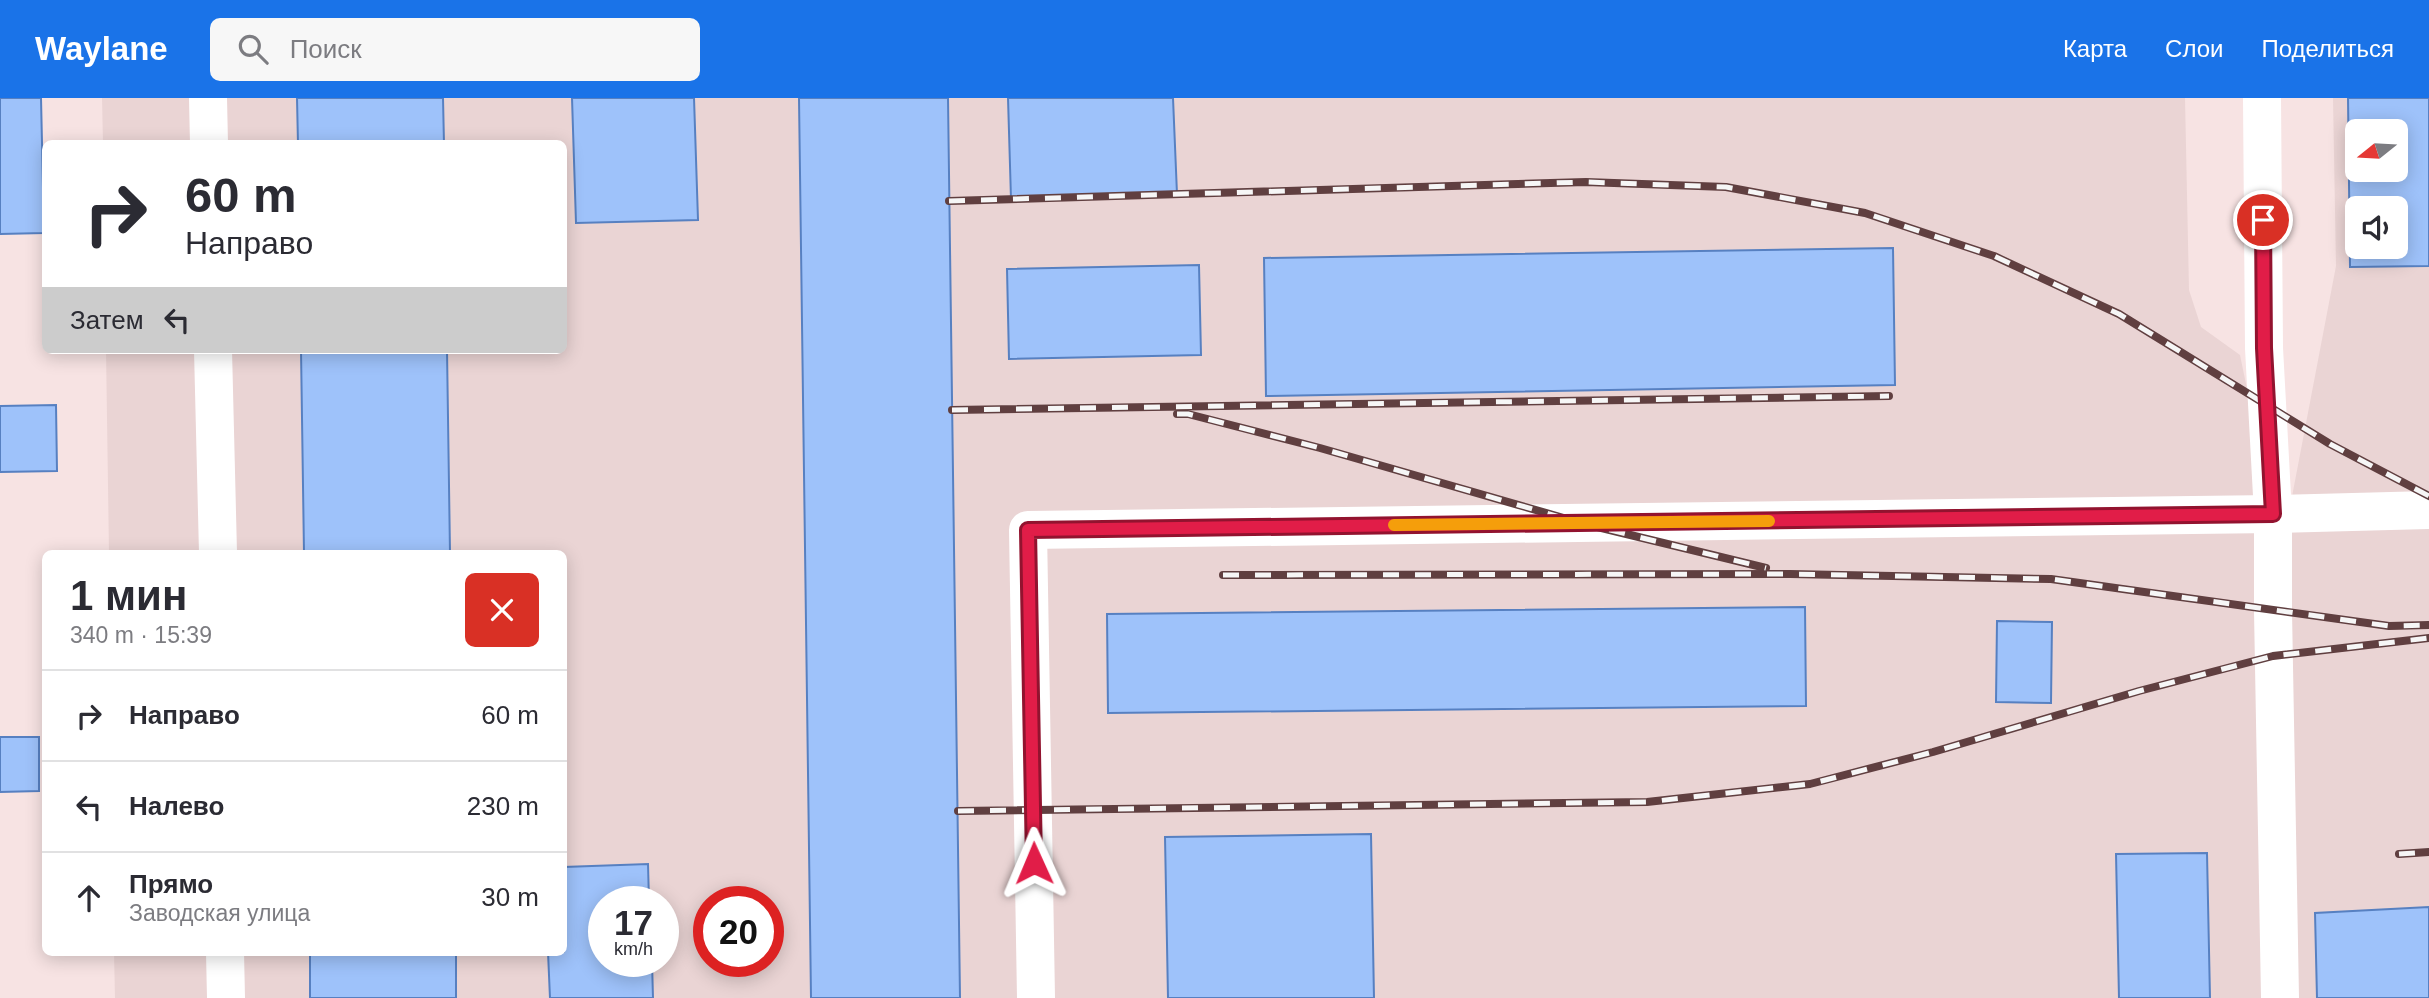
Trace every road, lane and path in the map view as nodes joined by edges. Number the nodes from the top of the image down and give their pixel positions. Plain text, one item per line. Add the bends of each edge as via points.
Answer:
1 (208, 98) edge
2 (2262, 98) edge
3 (209, 140) edge
4 (214, 354) edge
5 (2429, 510) edge
6 (2273, 514) junction
7 (218, 550) edge
8 (225, 956) edge
9 (226, 998) edge
10 (1036, 998) edge
11 (2280, 998) edge

1 - 3 street
2 - 6 street via 2264,348
4 - 7 street
5 - 6 street
6 - 10 street via 1028,530
6 - 11 street
8 - 9 street

